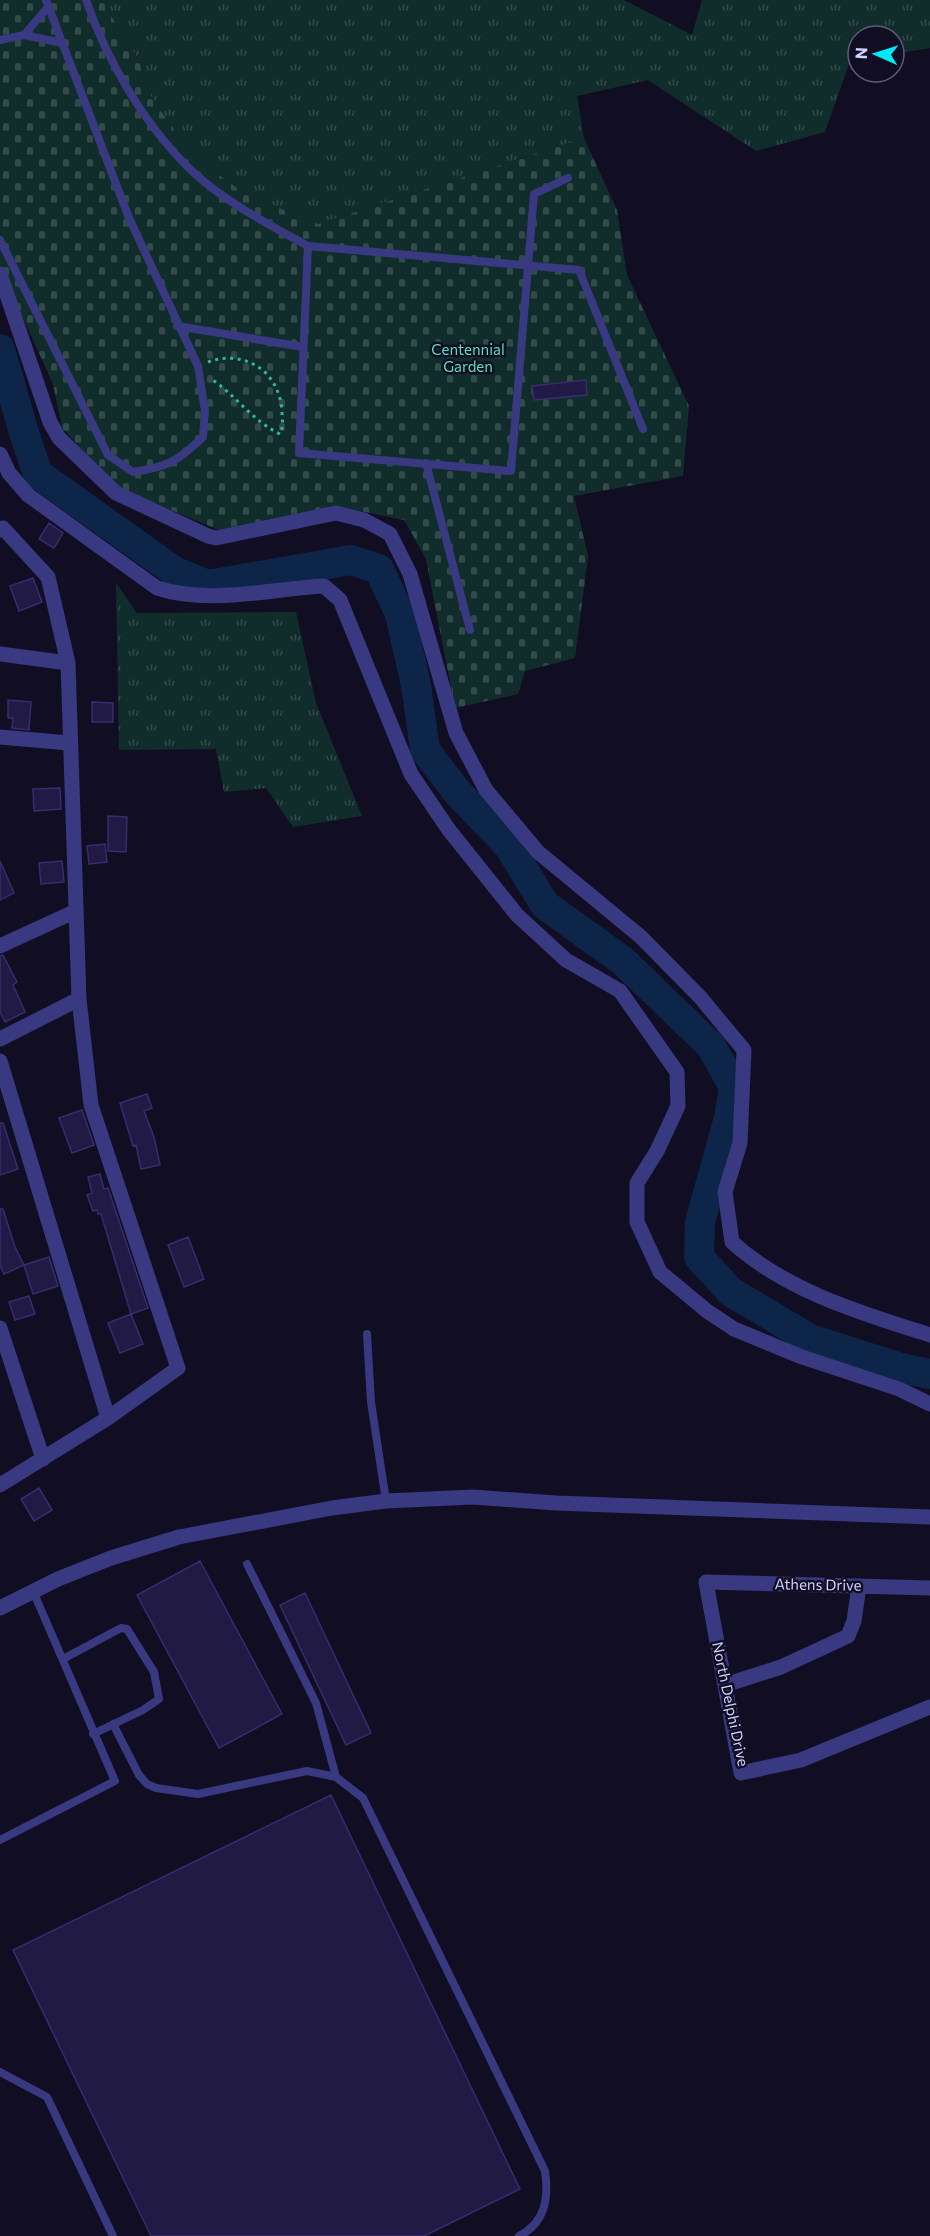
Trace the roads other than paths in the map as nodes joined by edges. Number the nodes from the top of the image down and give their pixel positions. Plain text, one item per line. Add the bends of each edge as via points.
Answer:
1 (86, 0) edge
2 (47, 4) edge
3 (24, 35) junction
4 (0, 40) edge
5 (62, 43) junction
6 (568, 178) dead end
7 (0, 240) edge
8 (308, 246) junction
9 (527, 264) junction
10 (0, 274) edge
11 (177, 326) junction
12 (303, 347) junction
13 (643, 429) dead end
14 (0, 454) edge
15 (426, 463) junction
16 (1, 528) edge
17 (470, 630) dead end
18 (0, 654) edge
19 (68, 663) junction
20 (0, 737) edge
21 (69, 743) junction
22 (76, 911) junction
23 (0, 946) edge
24 (79, 999) junction
25 (0, 1039) edge
26 (0, 1061) edge
27 (0, 1328) edge
28 (367, 1334) dead end
29 (930, 1335) edge
30 (930, 1404) edge
31 (108, 1418) junction
32 (43, 1460) junction
33 (0, 1485) edge
34 (386, 1501) junction
35 (930, 1517) edge
36 (247, 1564) dead end
37 (706, 1582) joint
38 (860, 1586) junction
39 (930, 1588) edge
40 (33, 1591) junction
41 (0, 1608) edge
42 (63, 1659) junction
43 (725, 1685) junction
44 (930, 1707) edge
45 (113, 1725) junction
46 (93, 1734) junction
47 (336, 1777) junction
48 (0, 1840) edge
49 (0, 2072) edge
50 (113, 2236) edge
51 (519, 2236) edge

1 - 8 lane via 137,107 192,171 254,217
2 - 3 lane
2 - 5 lane
3 - 4 lane
3 - 5 lane
5 - 11 lane via 129,218
6 - 9 lane via 534,194
7 - 11 lane via 108,455 133,472 161,468 184,455 203,437 205,411 198,368
8 - 9 lane
8 - 12 lane
9 - 13 lane via 579,270
9 - 15 lane via 511,471
10 - 29 street via 50,422 59,438 116,493 216,538 336,513 364,520 390,534 410,574 456,733 486,790 538,852 641,937 700,997 744,1050 740,1143 725,1192 732,1242 752,1260 811,1293
11 - 12 lane
12 - 15 lane via 299,453
14 - 30 street via 28,495 157,588 176,594 212,594 324,586 340,600 411,774 449,830 525,922 566,960 620,991 677,1072 678,1106 637,1183 637,1222 660,1272 734,1329
15 - 17 lane
16 - 19 street via 48,577
18 - 19 street
19 - 21 street
20 - 21 street
21 - 22 street
22 - 23 street
22 - 24 street
24 - 25 street
24 - 31 street via 91,1105 178,1368
26 - 31 street
27 - 32 street
28 - 34 lane via 371,1402
31 - 32 street
32 - 33 street
34 - 35 street via 473,1497
34 - 40 street via 179,1537 111,1558
36 - 47 lane via 316,1703
37 - 38 street, Athens Drive
37 - 43 street, North Delphi Drive
38 - 39 street, Athens Drive
38 - 43 street via 848,1636 781,1667
40 - 41 street
40 - 42 lane
42 - 45 lane via 114,1629 127,1629 154,1672 159,1699
42 - 46 lane
43 - 44 street, North Delphi Drive via 741,1773 801,1760
45 - 46 lane
45 - 47 lane via 139,1775 156,1788 198,1794 307,1772
46 - 48 lane via 115,1781
47 - 51 lane via 363,1798 545,2171 548,2190 543,2213 533,2229
49 - 50 lane via 47,2097

